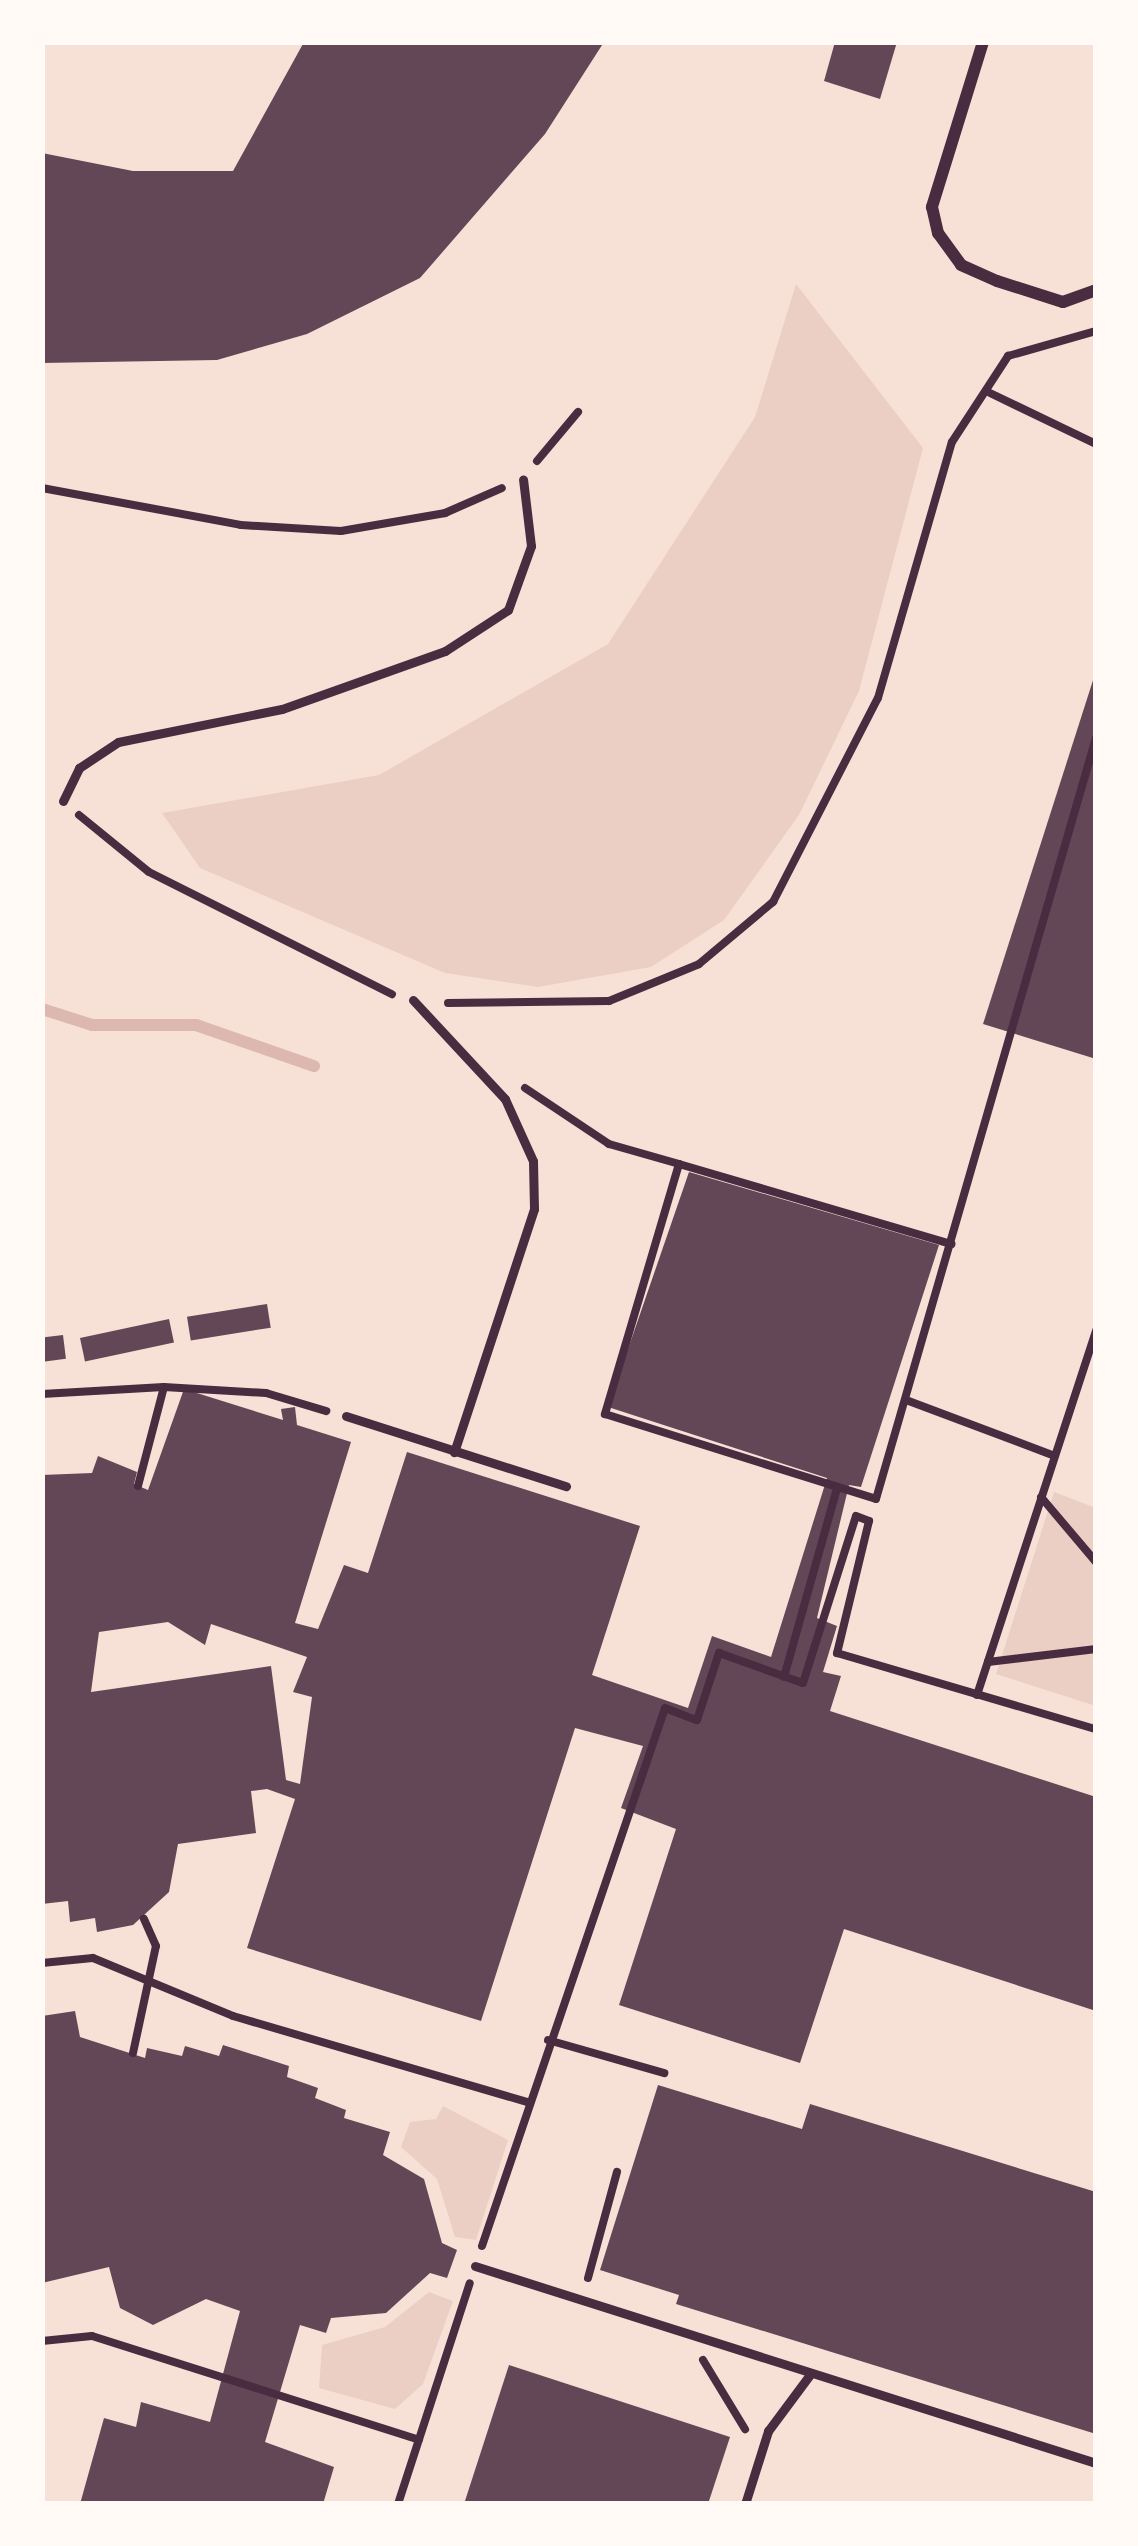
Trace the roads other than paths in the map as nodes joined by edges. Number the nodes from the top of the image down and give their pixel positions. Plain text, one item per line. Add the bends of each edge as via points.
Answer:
1 (983, 42) edge
2 (1096, 290) edge
3 (523, 479) road end
4 (63, 801) road end
5 (413, 1000) road end
6 (346, 1416) road end
7 (454, 1452) junction
8 (566, 1486) dead end
9 (475, 2266) road end
10 (811, 2373) junction
11 (1096, 2463) edge
12 (746, 2504) edge

1 - 2 street via 932,207 938,233 961,265 997,281 1063,302
3 - 4 lane via 530,546 508,610 445,651 282,710 118,742 80,767
5 - 7 lane via 505,1099 533,1162 534,1209
6 - 7 lane
7 - 8 lane
9 - 10 lane
10 - 11 lane
10 - 12 lane via 760,2457

